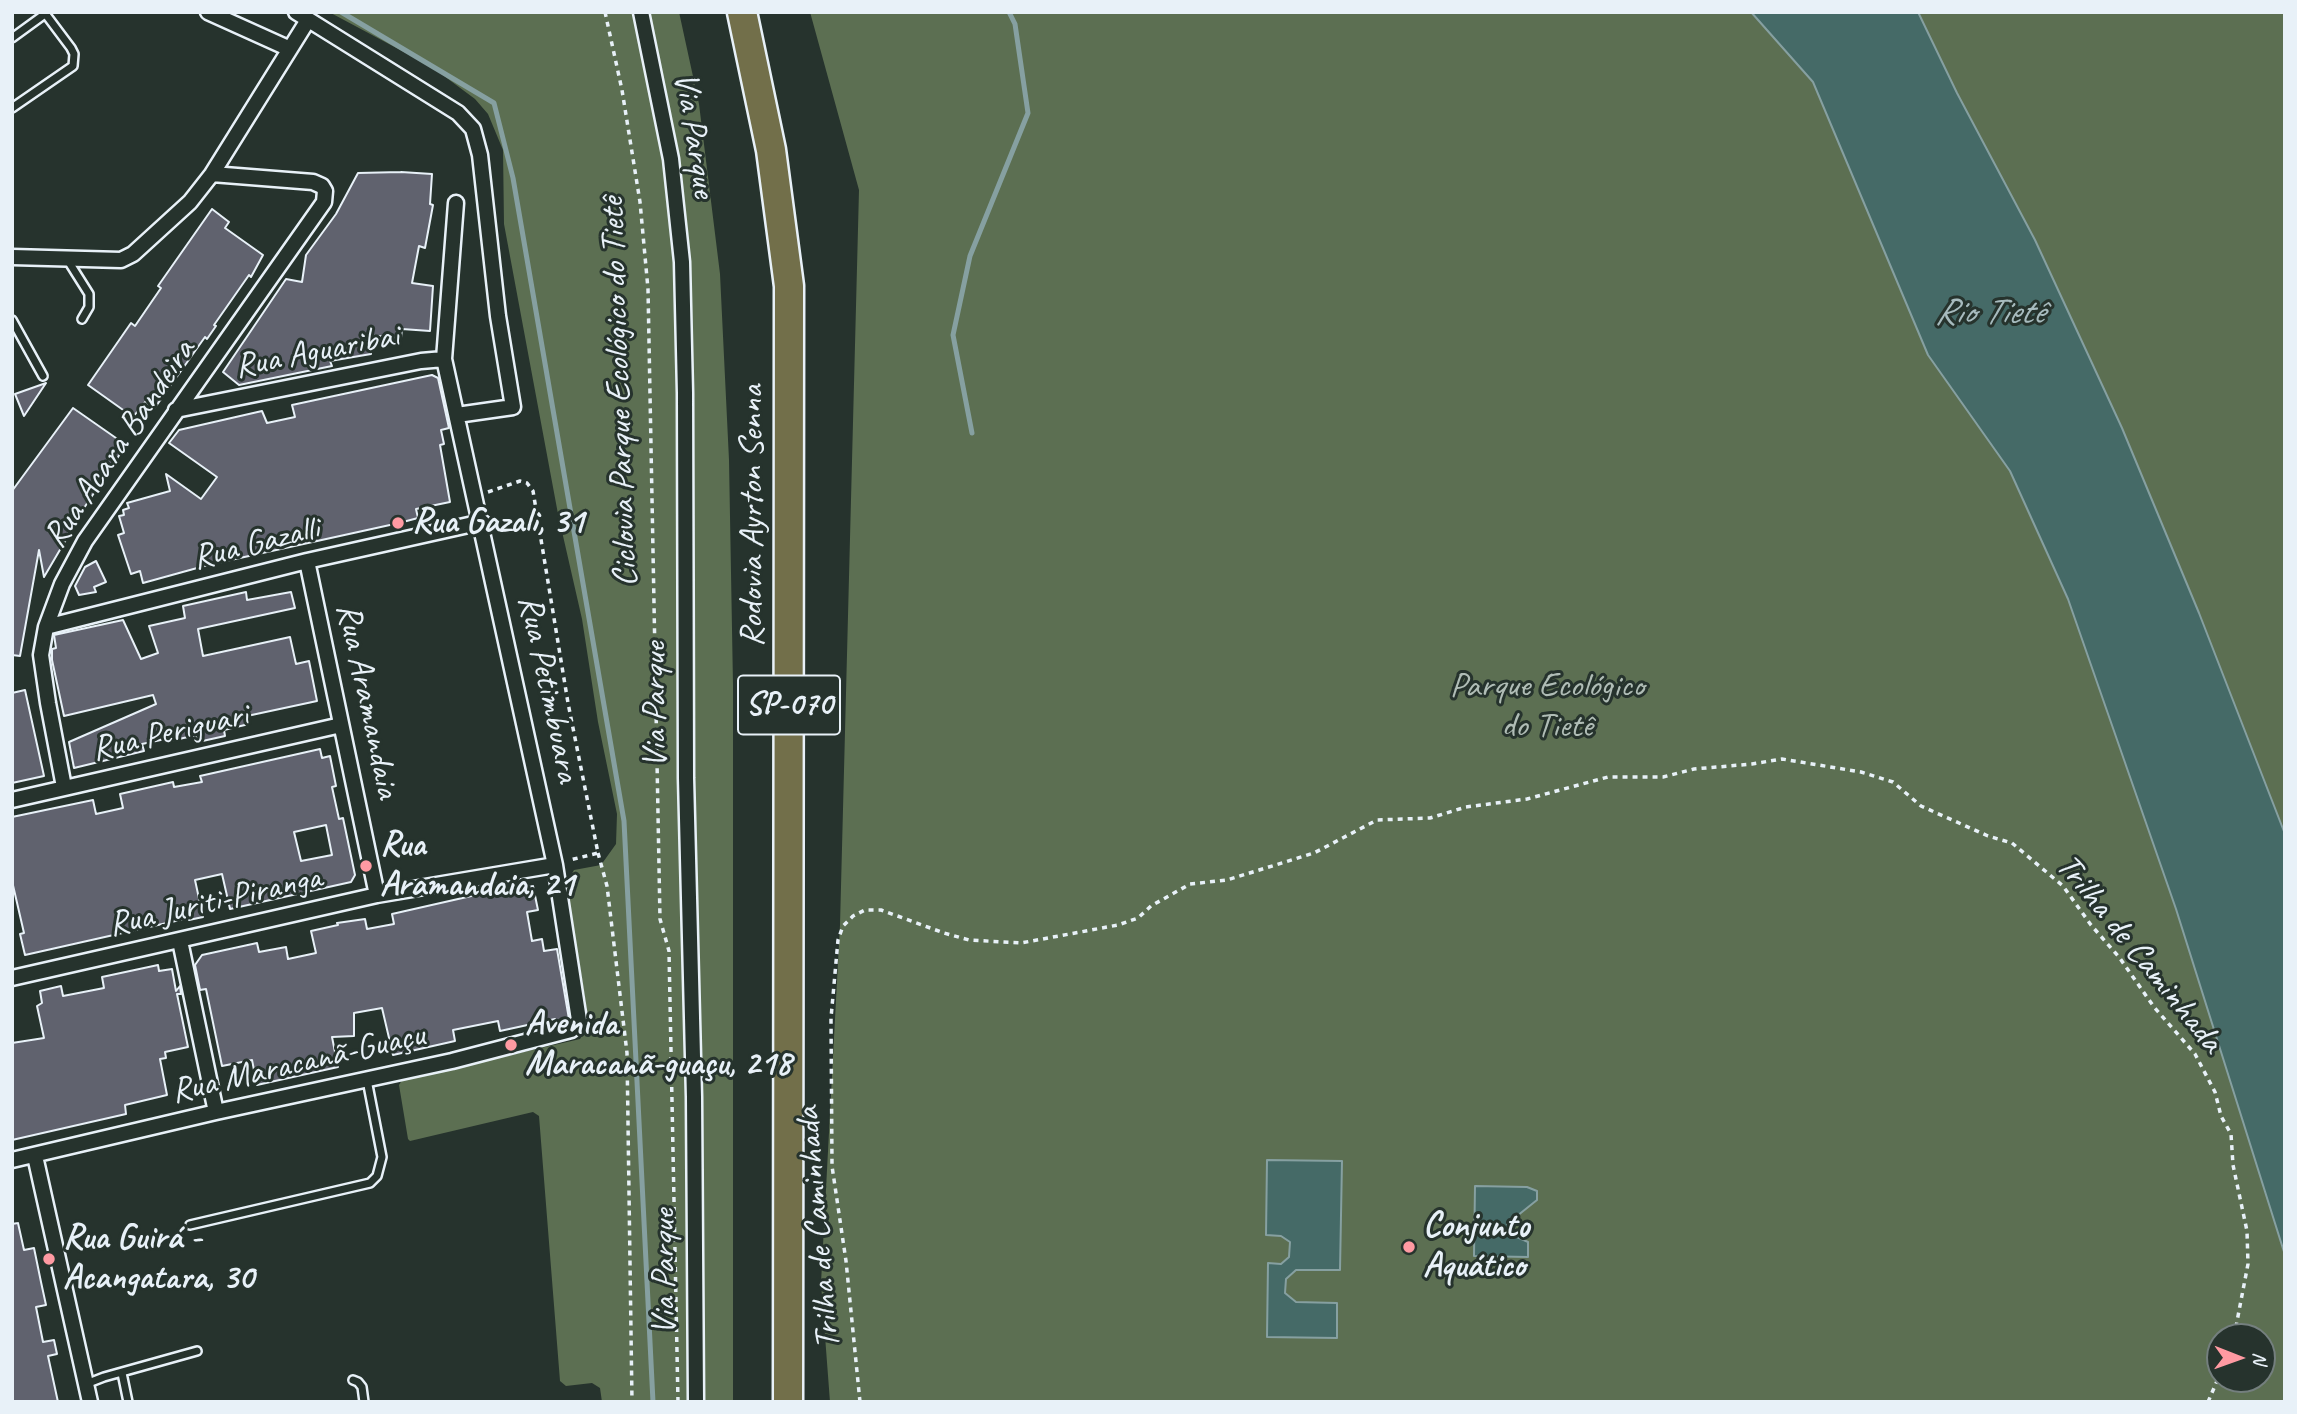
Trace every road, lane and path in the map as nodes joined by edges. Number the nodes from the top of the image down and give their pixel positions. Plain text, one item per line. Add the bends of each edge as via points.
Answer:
1 (208, 12) edge
2 (604, 12) edge
3 (641, 12) edge
4 (742, 12) edge
5 (44, 13) edge
6 (302, 16) edge
7 (12, 38) edge
8 (290, 49) junction
9 (12, 108) edge
10 (212, 174) junction
11 (456, 203) dead end
12 (12, 257) edge
13 (67, 259) junction
14 (82, 319) dead end
15 (12, 320) edge
16 (444, 359) junction
17 (43, 376) dead end
18 (450, 383) joint
19 (176, 410) junction
20 (457, 415) junction
21 (476, 496) junction
22 (482, 522) junction
23 (307, 561) junction
24 (46, 628) junction
25 (341, 725) junction
26 (64, 787) junction
27 (12, 800) edge
28 (598, 852) junction
29 (555, 865) junction
30 (377, 895) junction
31 (180, 941) junction
32 (12, 978) edge
33 (578, 1008) joint
34 (367, 1079) junction
35 (216, 1112) junction
36 (35, 1156) junction
37 (12, 1160) edge
38 (190, 1225) dead end
39 (2237, 1323) edge
40 (197, 1351) dead end
41 (122, 1373) junction
42 (353, 1380) dead end
43 (86, 1384) junction
44 (90, 1402) edge
45 (128, 1402) edge
46 (364, 1402) edge
47 (632, 1402) edge
48 (678, 1402) edge
49 (696, 1402) edge
50 (788, 1402) edge
51 (860, 1402) edge

1 - 8 street
2 - 48 path, Ciclovia Parque Ecológico do Tietê via 640,202 648,289 660,919 668,951
3 - 49 street, Via Parque via 671,159 682,275
4 - 50 highway, Rodovia Ayrton Senna / SP-070 via 771,150 789,286
5 - 7 lane
5 - 9 lane via 71,48 73,66
6 - 8 street
6 - 20 street via 458,113 473,129 513,407
8 - 10 street
10 - 13 street via 190,202 134,254 121,260
10 - 19 street, Rua Acara Bandeira via 313,182 325,191 324,202
11 - 16 street
12 - 13 street
13 - 14 lane via 89,294 89,307
15 - 17 lane
16 - 18 street, Rua Aguaribai
16 - 19 street, Rua Aguaribai
18 - 20 street, Rua Petimbuara
19 - 24 street, Rua Acara Bandeira via 85,541
20 - 21 street, Rua Petimbuara
21 - 22 street, Rua Petimbuara
21 - 28 path via 520,481 533,491
22 - 23 street, Rua Gazalli
22 - 29 street, Rua Petimbuara
23 - 24 street, Rua Gazalli
23 - 25 street, Rua Aramandaia
24 - 26 street, Rua Acara Bandeira via 41,655
25 - 26 street, Rua Periguari
25 - 30 street, Rua Aramandaia
26 - 27 street, Rua Periguari
28 - 29 path
28 - 47 path via 607,886 627,1054
29 - 30 street, Rua Juriti-Piranga
29 - 33 street, Rua Petimbuara
30 - 31 street, Rua Juriti-Piranga
31 - 32 street, Rua Juriti-Piranga
31 - 35 street
33 - 34 street, Rua Maracanã-Guaçu via 578,1025 572,1030
34 - 35 street, Rua Maracanã-Guaçu
34 - 38 lane via 382,1157 370,1183
35 - 36 street, Rua Maracanã-Guaçu
36 - 37 street, Rua Maracanã-Guaçu
36 - 43 street
39 - 51 path, Trilha de Caminhada via 2248,1264 2247,1230 2231,1134 2215,1092 2195,1054 2063,886 2012,843 1921,806 1893,782 1782,759 1694,769 1663,778 1608,776 1527,799 1466,807 1430,818 1377,820 1314,853 1227,880 1189,884 1138,918 1118,925 1021,943 969,940 881,910 853,916 838,940 831,1018 832,1166
40 - 41 lane
41 - 43 lane
41 - 45 lane
42 - 46 lane via 362,1387
43 - 44 street

